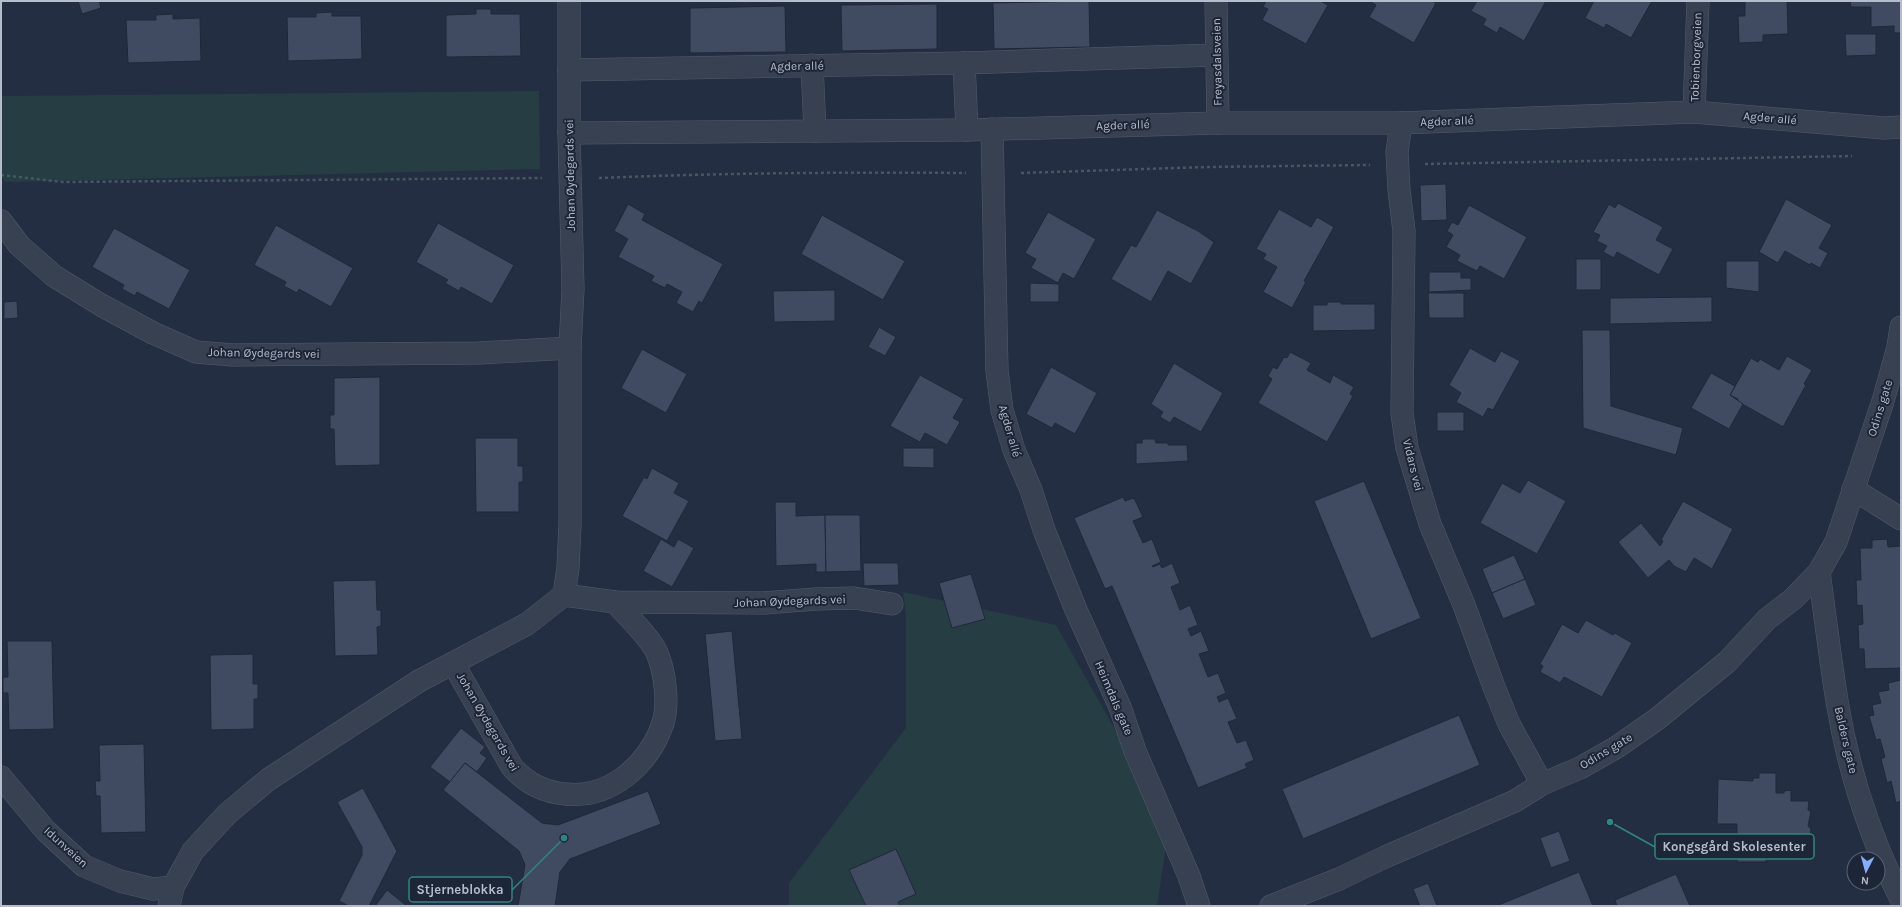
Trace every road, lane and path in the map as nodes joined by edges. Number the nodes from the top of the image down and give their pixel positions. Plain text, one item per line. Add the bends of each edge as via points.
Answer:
1 (570, 1) edge
2 (1216, 1) edge
3 (1698, 1) edge
4 (1216, 55) junction
5 (964, 63) junction
6 (812, 65) junction
7 (569, 70) junction
8 (1694, 112) junction
9 (1218, 123) junction
10 (1401, 123) junction
11 (1901, 127) edge
12 (992, 129) junction
13 (967, 130) junction
14 (815, 131) junction
15 (569, 133) junction
16 (1857, 156) dead end
17 (1398, 165) junction
18 (992, 174) junction
19 (1, 175) edge
20 (570, 179) junction
21 (1, 221) edge
22 (1901, 327) edge
23 (570, 348) junction
24 (1854, 489) junction
25 (1031, 490) joint
26 (1901, 519) edge
27 (1819, 572) junction
28 (564, 595) junction
29 (615, 602) junction
30 (892, 604) dead end
31 (453, 663) junction
32 (1, 777) edge
33 (1542, 784) junction
34 (171, 897) edge
35 (1901, 900) edge
36 (1199, 906) edge
37 (1271, 906) edge

1 - 7 street, Johan Øydegards vei
2 - 4 street, Freyasdalsveien
3 - 8 street, Tobienborgveien
4 - 5 street, Agder allé
4 - 9 street, Freyasdalsveien
5 - 6 street, Agder allé
5 - 13 street
6 - 7 street, Agder allé
6 - 14 street
7 - 15 street, Johan Øydegards vei
8 - 10 street, Agder allé
8 - 11 street, Agder allé via 1884,128
9 - 10 street, Agder allé
9 - 12 street, Agder allé
10 - 17 street, Vidars vei
12 - 13 street, Agder allé
12 - 18 street, Agder allé
13 - 14 street, Agder allé
14 - 15 street, Agder allé
15 - 20 street, Johan Øydegards vei
16 - 17 path
17 - 18 path via 1206,167
17 - 33 street, Vidars vei via 1404,231 1402,413 1408,448 1430,524 1509,724
18 - 20 path via 683,175
18 - 25 street, Agder allé via 997,372 1002,410 1014,450
19 - 20 path via 63,182 534,177
20 - 23 street, Johan Øydegards vei via 573,289
21 - 23 street, Johan Øydegards vei via 20,246 54,276 101,306 196,352 232,355 463,353
22 - 24 street, Odins gate via 1898,348 1883,401
23 - 28 street, Johan Øydegards vei via 570,526
24 - 26 street
24 - 27 street, Odins gate via 1836,542
25 - 36 street, Heimdals gate via 1076,610 1120,707 1135,751 1189,876
27 - 33 street, Odins gate via 1793,599 1767,619 1727,662 1656,719 1611,751
27 - 35 street, Balders gate via 1846,749 1874,839
28 - 29 street, Johan Øydegards vei
28 - 31 street, Johan Øydegards vei via 527,624
29 - 30 street, Johan Øydegards vei via 764,603 854,598
29 - 31 street, Johan Øydegards vei via 657,652 662,667 666,702 663,722 651,749 636,769 604,789 572,795 556,793 546,791 522,778 512,767
31 - 34 street, Johan Øydegards vei via 419,681 269,779 227,814 193,851
32 - 34 street, Idunveien via 46,831 84,866 120,881 153,889
33 - 37 street, Odins gate via 1515,801 1339,879

